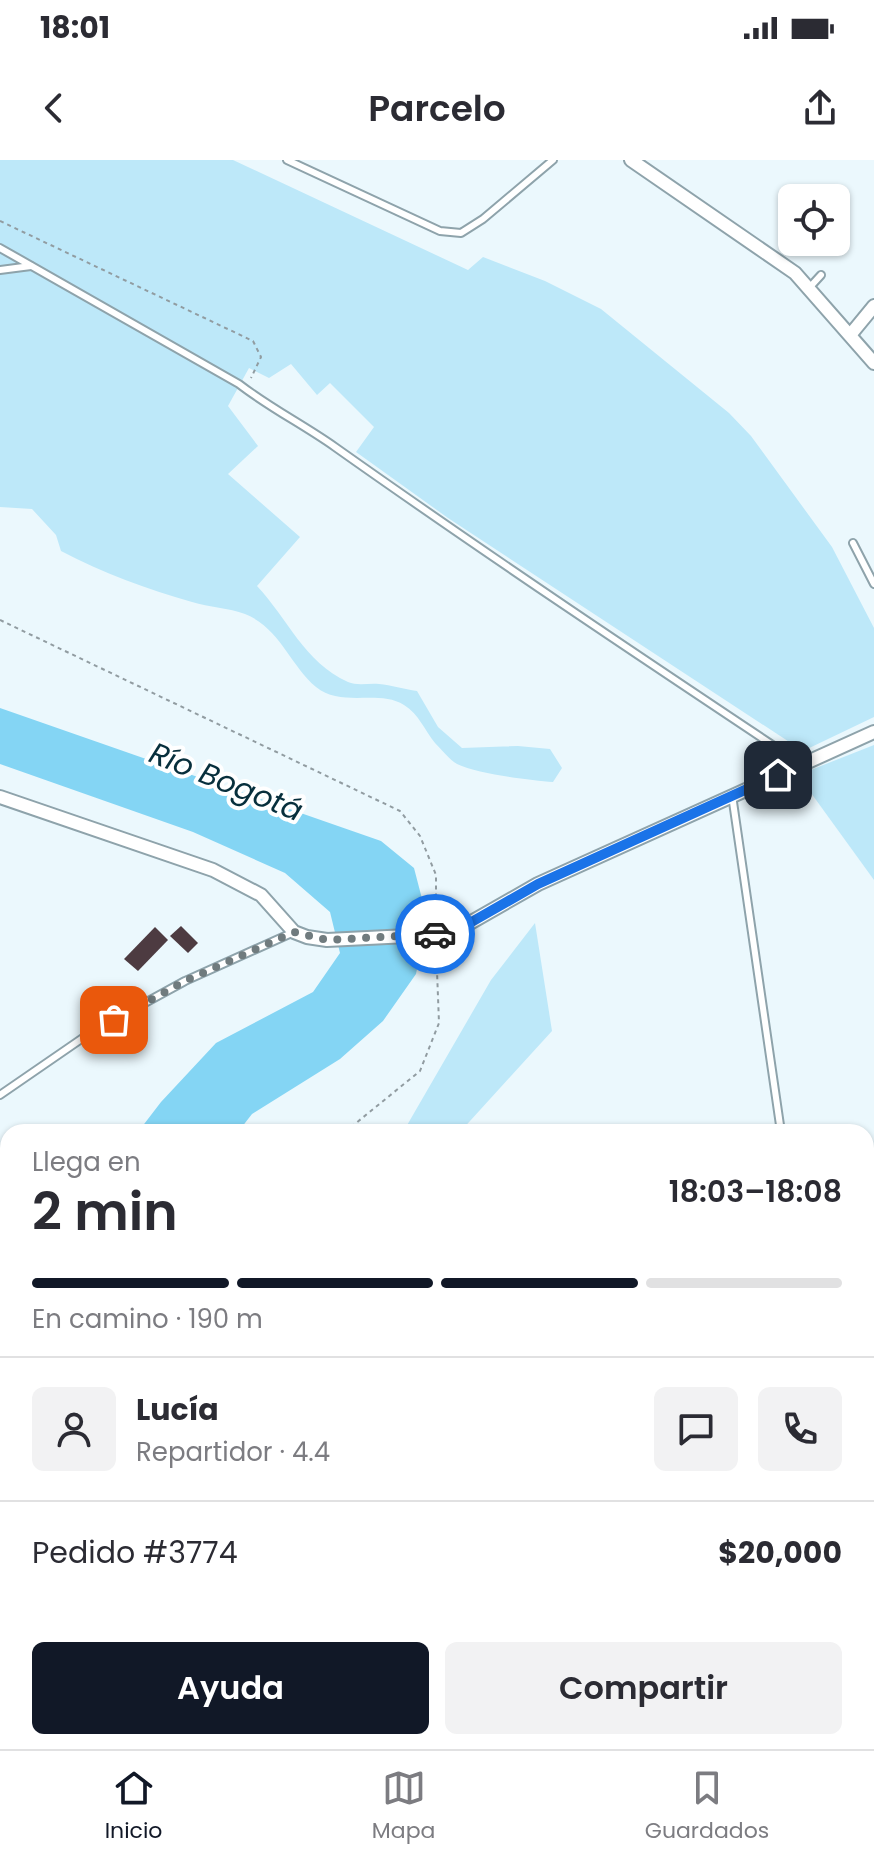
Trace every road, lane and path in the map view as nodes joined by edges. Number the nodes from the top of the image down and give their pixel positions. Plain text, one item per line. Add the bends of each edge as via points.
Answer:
1 (287, 160) edge
2 (553, 160) edge
3 (631, 160) edge
4 (0, 221) edge
5 (0, 248) edge
6 (31, 266) junction
7 (0, 270) edge
8 (821, 275) dead end
9 (809, 288) junction
10 (874, 306) edge
11 (851, 334) junction
12 (874, 363) edge
13 (250, 382) dead end
14 (853, 543) dead end
15 (874, 584) edge
16 (0, 620) edge
17 (874, 732) edge
18 (801, 764) junction
19 (732, 795) junction
20 (0, 797) edge
21 (294, 932) junction
22 (432, 934) junction
23 (0, 1095) edge
24 (355, 1124) edge
25 (780, 1124) edge

1 - 2 lane via 440,231 461,233
3 - 9 street via 786,266
4 - 13 path via 253,341 261,357
5 - 6 lane
6 - 7 lane
6 - 18 lane via 239,384
8 - 9 lane
9 - 11 street
10 - 11 street
11 - 12 street
14 - 15 lane
16 - 22 path via 400,811 420,836 436,875
17 - 18 street
18 - 19 street
19 - 22 street via 538,884 468,924
19 - 25 lane
20 - 21 street via 213,870 261,895
21 - 22 street via 327,940
21 - 23 lane via 185,981 90,1033
22 - 24 path via 439,1023 420,1071

